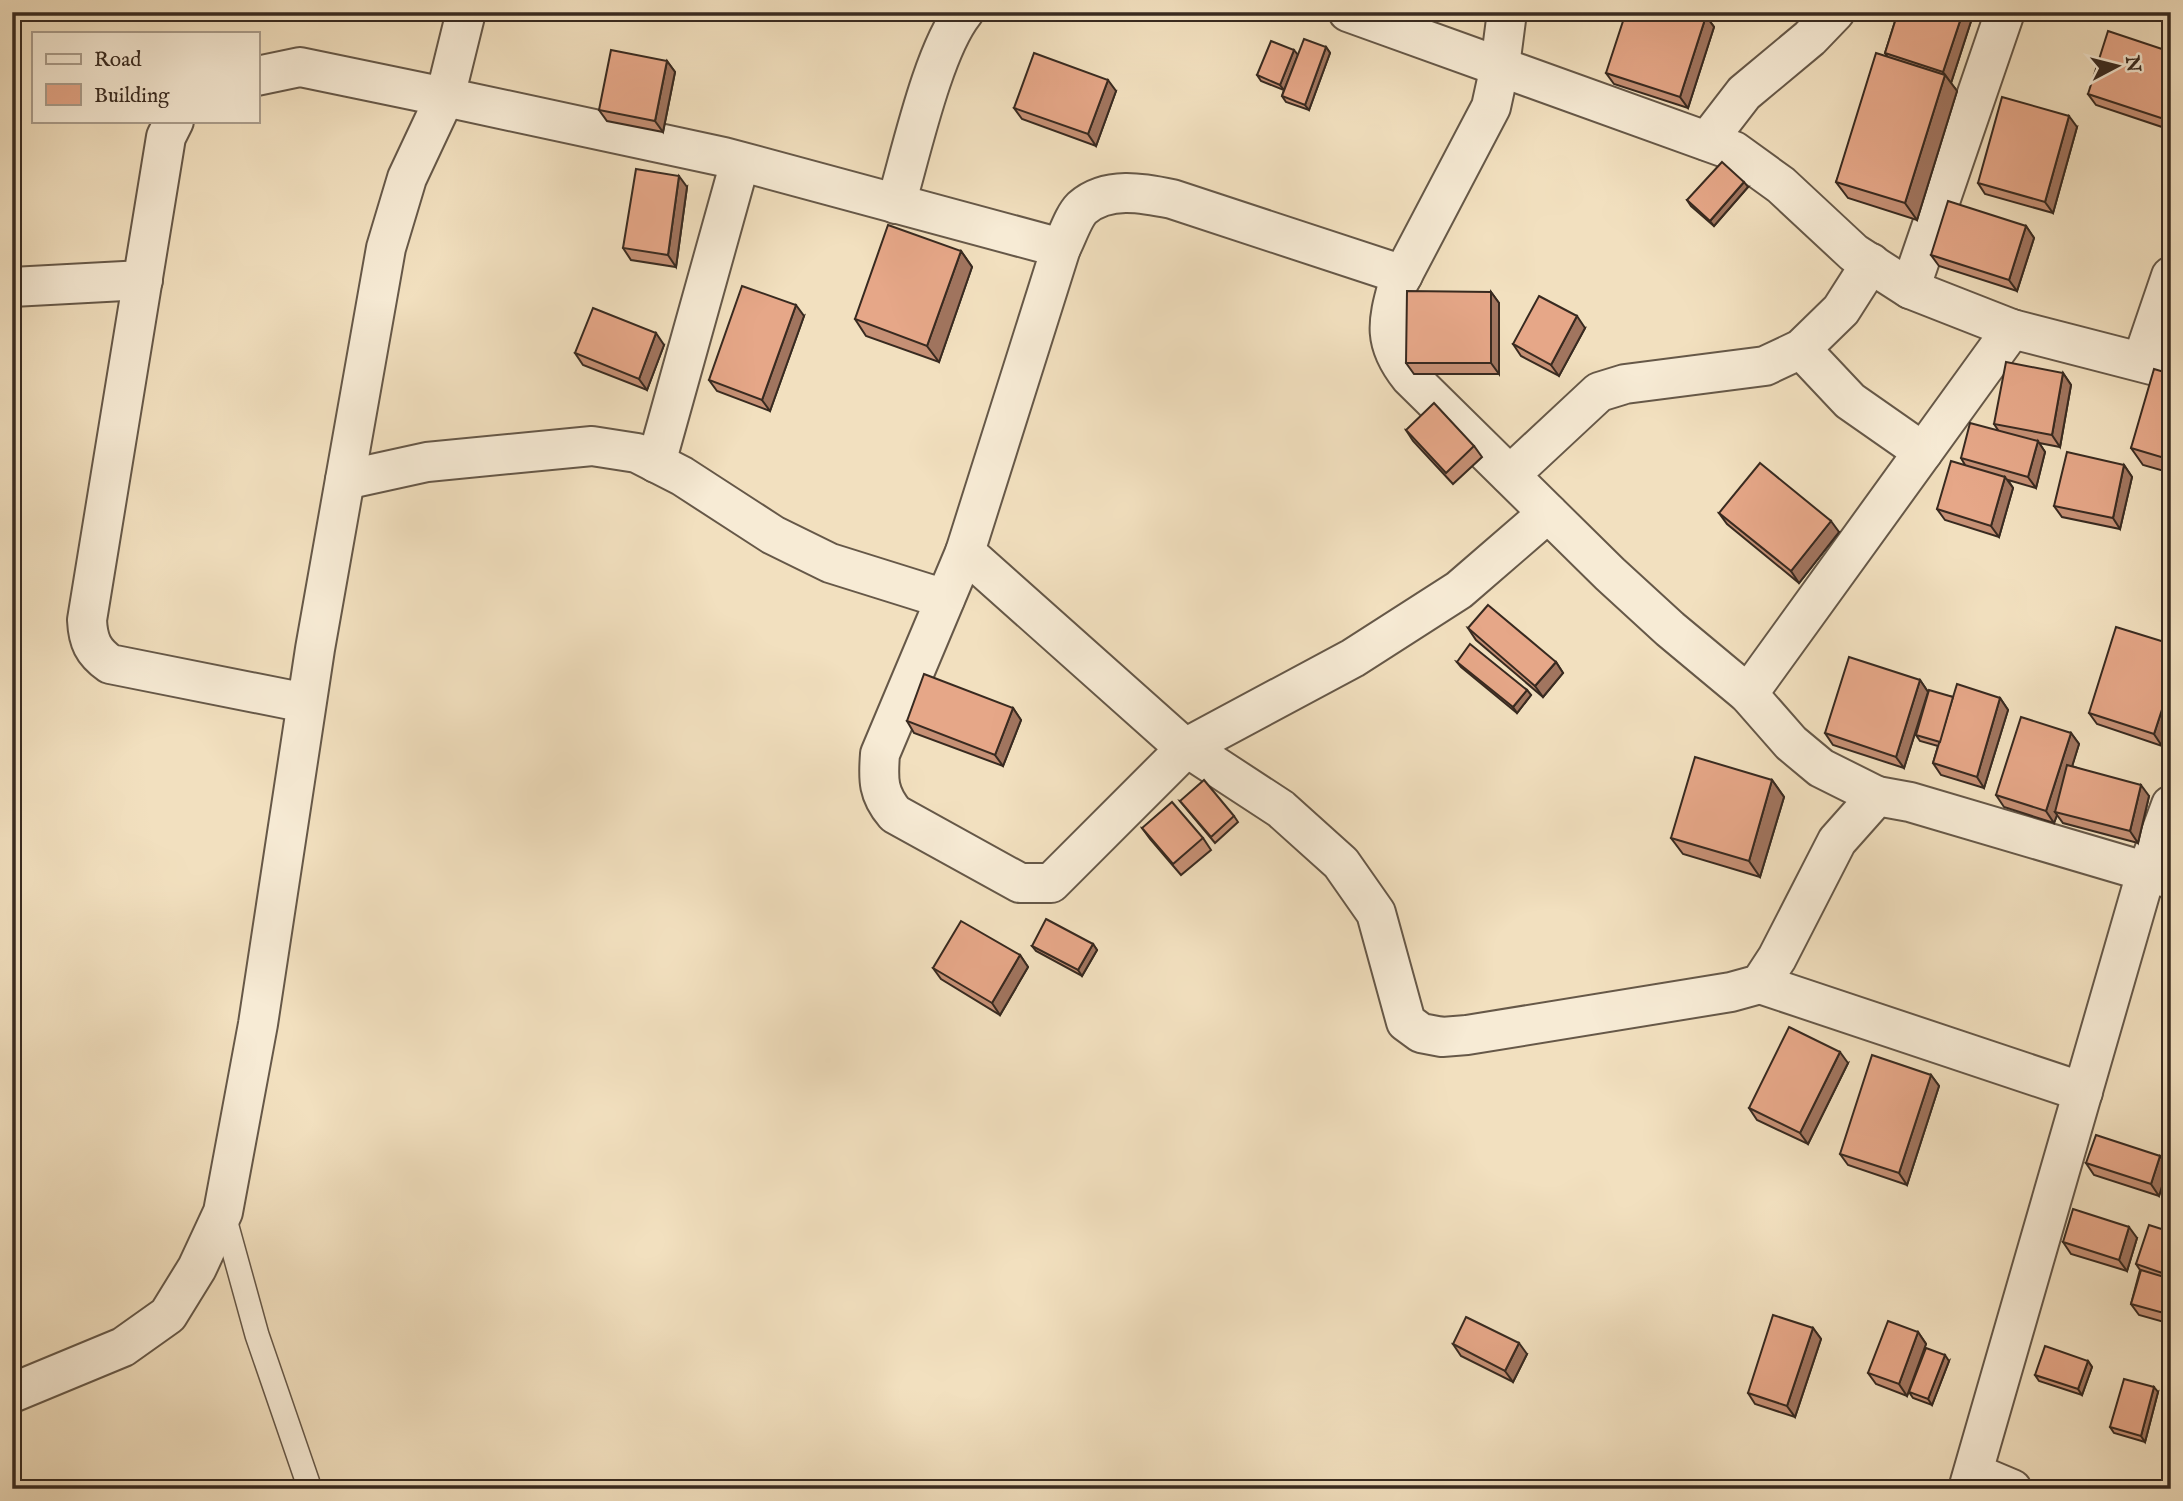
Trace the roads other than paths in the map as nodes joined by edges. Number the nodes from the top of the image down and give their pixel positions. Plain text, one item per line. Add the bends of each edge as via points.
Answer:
1 (466, 12) edge
2 (964, 12) edge
3 (1348, 12) edge
4 (1507, 12) edge
5 (1835, 12) edge
6 (2004, 12) edge
7 (1500, 66) junction
8 (259, 76) edge
9 (445, 97) junction
10 (174, 122) edge
11 (1707, 141) junction
12 (740, 162) junction
13 (896, 204) junction
14 (1061, 248) junction
15 (1871, 263) junction
16 (1403, 275) junction
17 (2171, 276) edge
18 (143, 280) junction
19 (12, 287) edge
20 (1910, 289) junction
21 (2012, 330) junction
22 (1801, 349) junction
23 (2156, 366) edge
24 (1923, 452) junction
25 (656, 463) junction
26 (1510, 475) junction
27 (345, 480) junction
28 (1548, 513) junction
29 (965, 552) junction
30 (945, 599) junction
31 (1748, 694) junction
32 (306, 703) junction
33 (1187, 747) junction
34 (1877, 796) junction
35 (2171, 805) edge
36 (2158, 876) edge
37 (1760, 984) junction
38 (2083, 1092) junction
39 (223, 1212) junction
40 (12, 1393) edge
41 (1971, 1481) edge
42 (310, 1489) edge
43 (2012, 1489) edge

1 - 9 street
2 - 13 street via 955,23 934,78
3 - 7 street
4 - 7 street
5 - 11 street via 1744,93
6 - 20 street
7 - 11 street
7 - 16 street via 1480,131
8 - 9 street via 300,67
9 - 12 street
9 - 27 street via 407,178 386,248
10 - 18 street via 166,138
11 - 15 street via 1734,151 1781,185 1854,253
12 - 13 street
12 - 25 street
13 - 14 street
14 - 16 street via 1081,209 1107,195 1137,192
14 - 29 street
15 - 20 street
15 - 22 street via 1841,310
16 - 26 street via 1389,315 1389,341 1398,362
17 - 23 street
18 - 19 street
18 - 32 street via 90,607 88,634 95,654 110,664
20 - 21 street
21 - 23 street
21 - 24 street
22 - 24 street via 1850,401
22 - 26 street via 1765,366 1625,384 1599,392
24 - 31 street
25 - 27 street via 637,453 592,446 427,462
25 - 30 street via 773,536 818,558
26 - 28 street
27 - 32 street
28 - 31 street via 1670,629
28 - 33 street via 1459,590 1353,658
29 - 30 street
29 - 33 street
30 - 33 street via 880,754 881,797 895,814 1020,883 1051,883
31 - 34 street via 1791,743 1821,768
32 - 39 street via 258,1024
33 - 37 street via 1281,810 1341,863 1376,913 1406,1022 1421,1033 1467,1035
34 - 36 street
34 - 37 street via 1837,841
35 - 36 street
36 - 38 street
37 - 38 street
38 - 41 street
39 - 40 street via 168,1315 123,1348
39 - 42 lane via 257,1335
41 - 43 street

